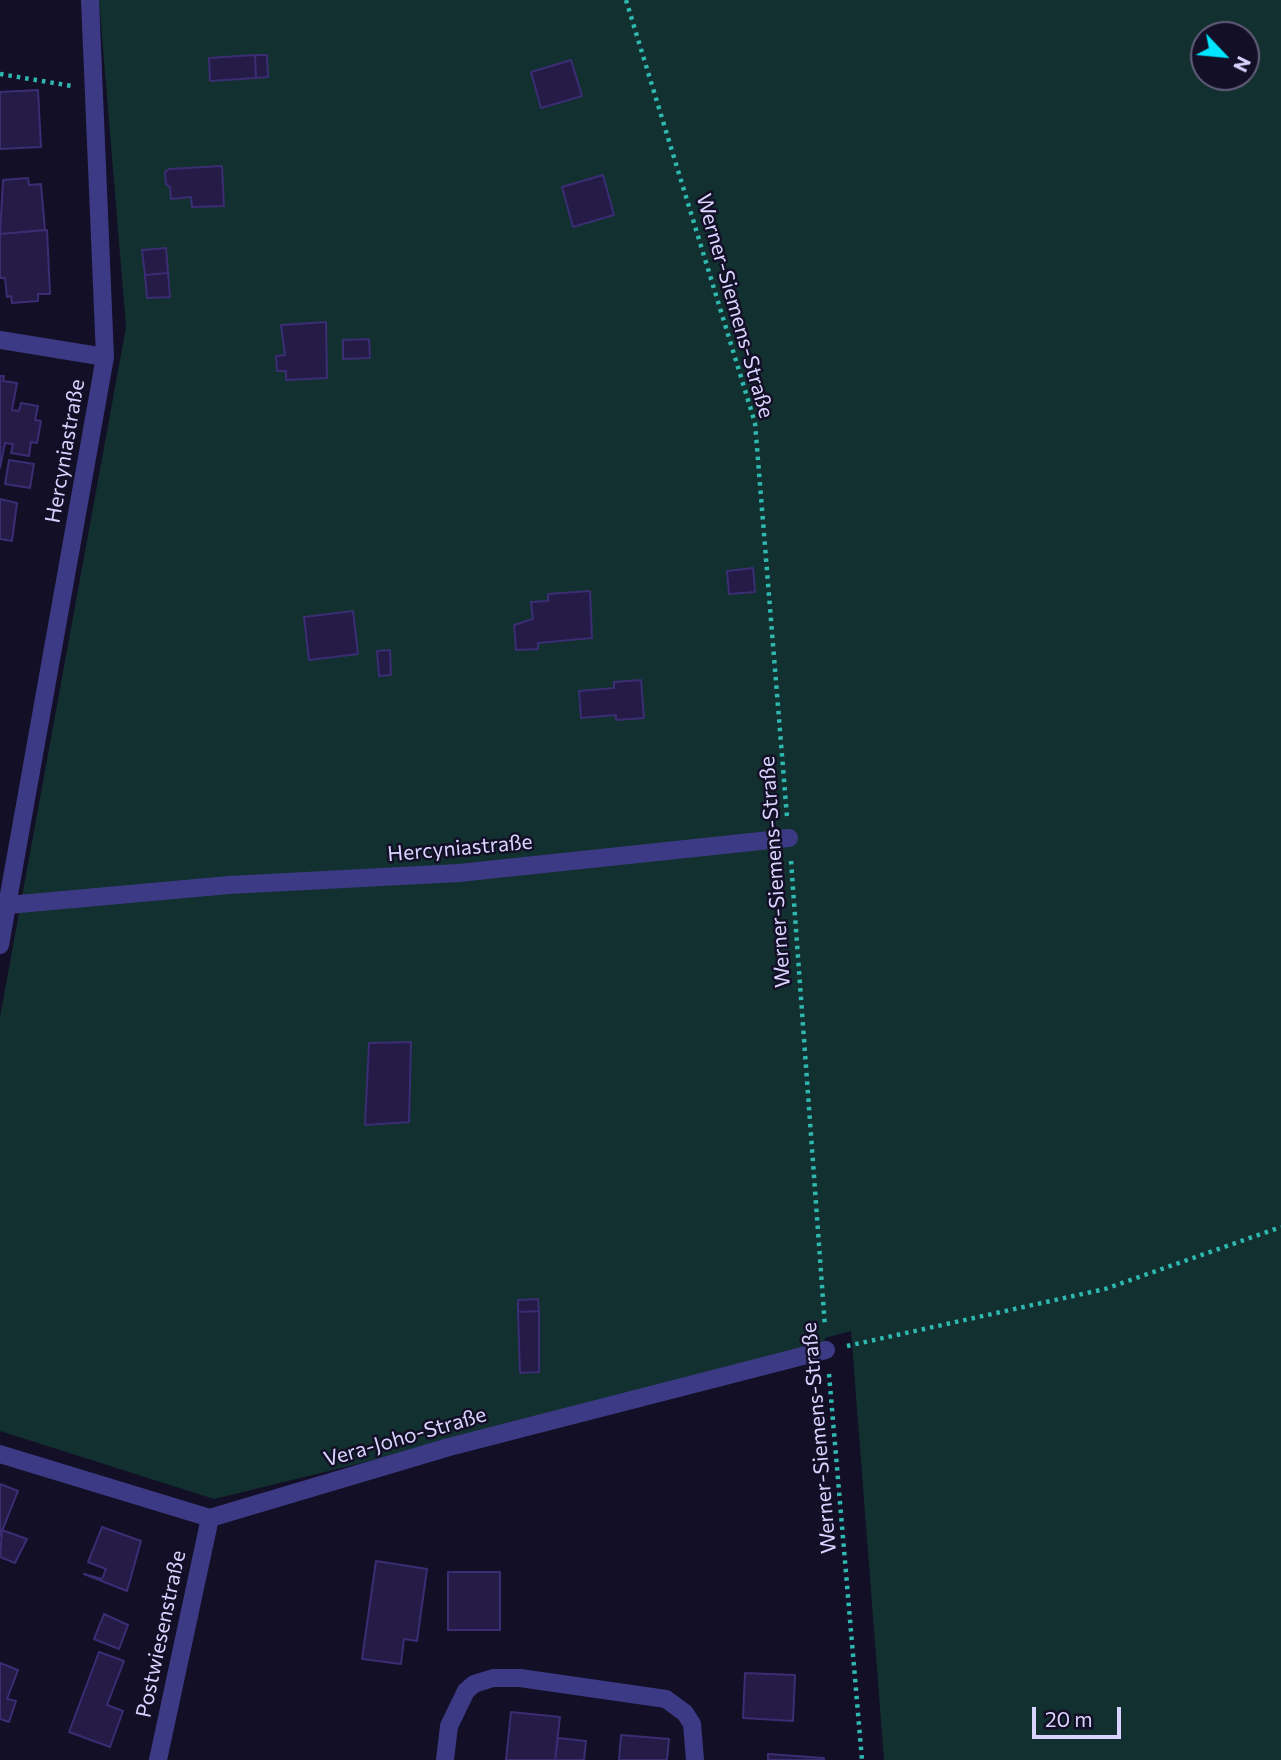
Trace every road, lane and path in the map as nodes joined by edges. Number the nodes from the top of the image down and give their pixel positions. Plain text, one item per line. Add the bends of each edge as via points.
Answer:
1 (90, 0) edge
2 (626, 0) edge
3 (0, 74) edge
4 (94, 89) junction
5 (0, 340) edge
6 (105, 357) junction
7 (789, 838) junction
8 (4, 904) edge
9 (0, 945) edge
10 (1281, 1227) edge
11 (827, 1350) junction
12 (0, 1454) edge
13 (210, 1518) junction
14 (158, 1760) edge
15 (444, 1760) edge
16 (695, 1760) edge
17 (862, 1760) edge

1 - 4 street, Hercyniastraße
2 - 7 path, Werner-Siemens-Straße via 755,423
3 - 4 path
4 - 6 street, Hercyniastraße
5 - 6 street
6 - 8 street, Hercyniastraße
7 - 8 street, Hercyniastraße via 459,873 229,885
7 - 11 path, Werner-Siemens-Straße
8 - 9 street, Hercyniastraße
10 - 11 path via 1105,1289
11 - 13 street, Vera-Joho-Straße via 449,1447
11 - 17 path, Werner-Siemens-Straße
12 - 13 street
13 - 14 street, Postwiesenstraße
15 - 16 street via 449,1726 466,1691 493,1678 520,1678 666,1699 692,1724

